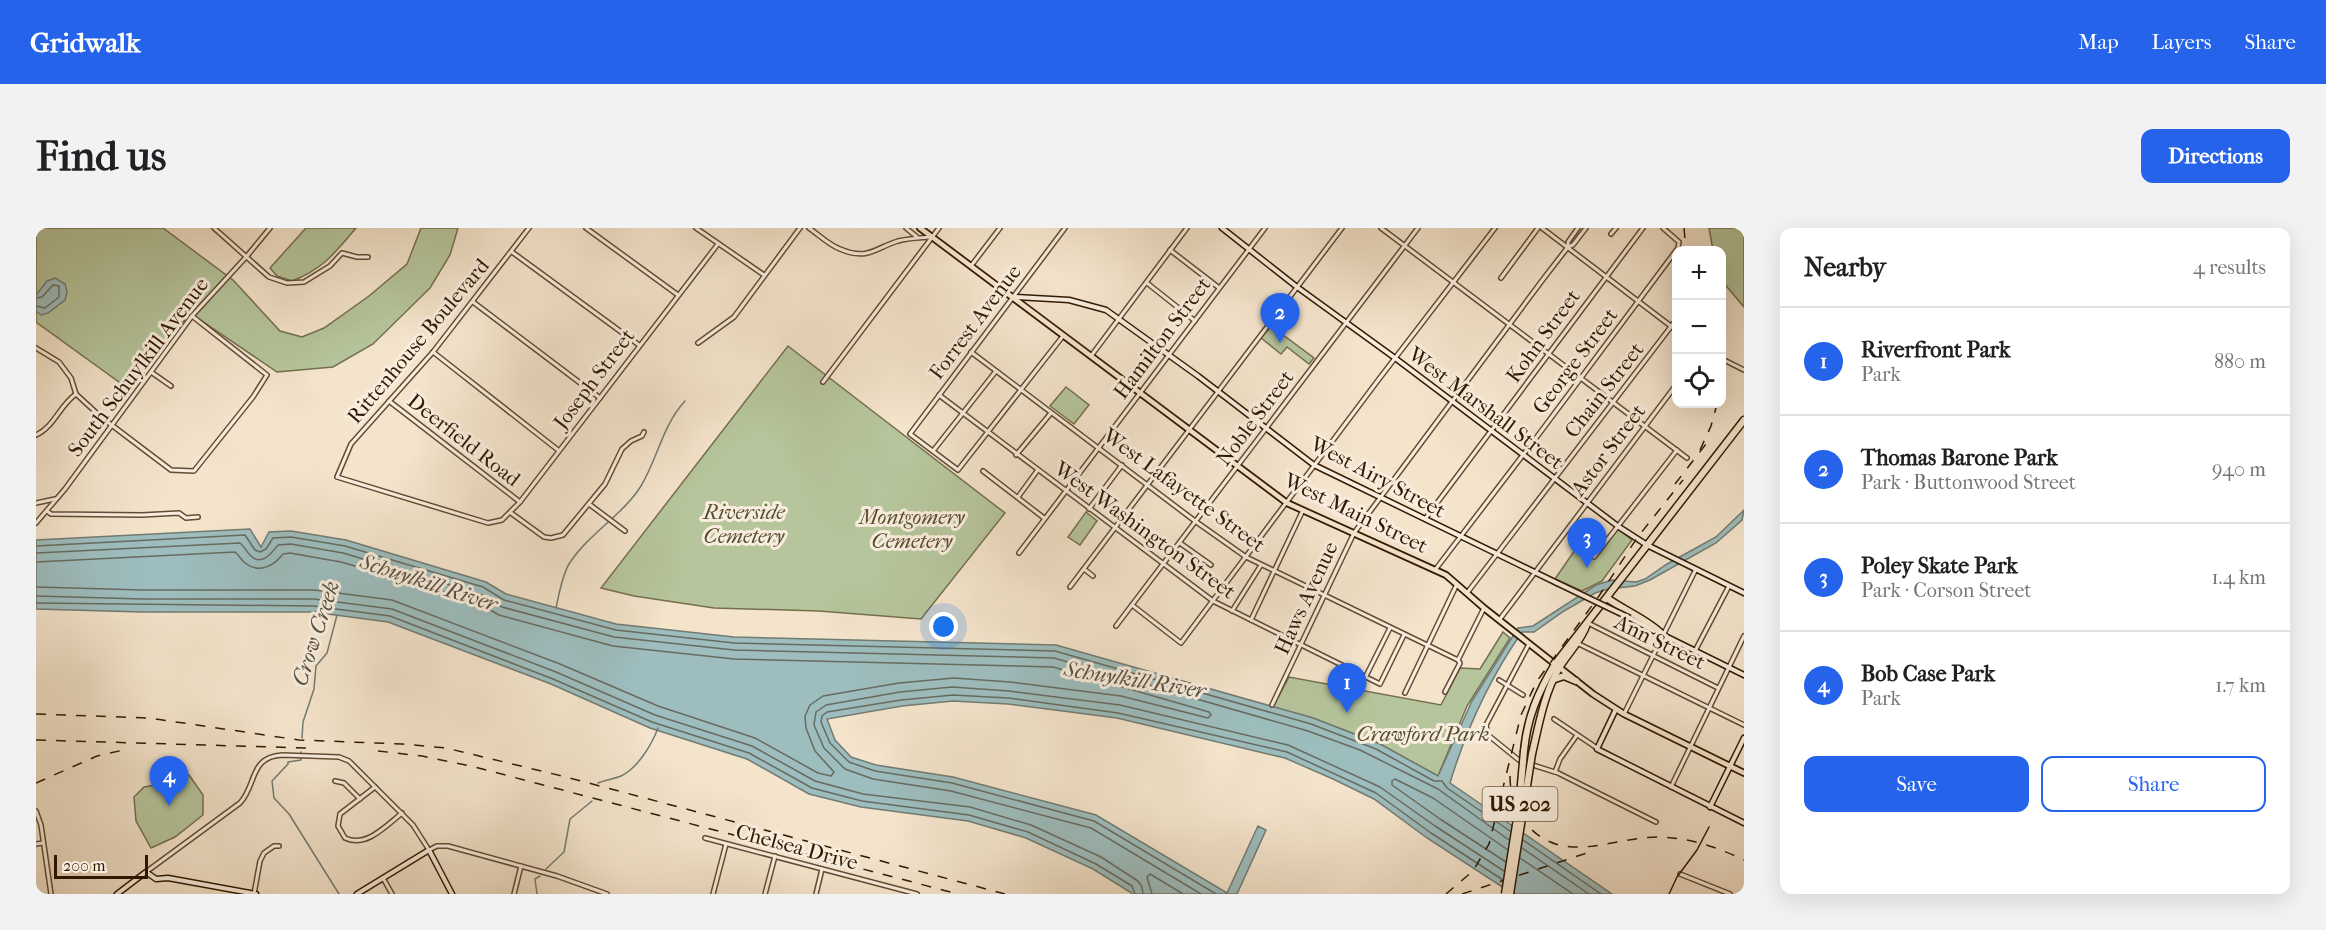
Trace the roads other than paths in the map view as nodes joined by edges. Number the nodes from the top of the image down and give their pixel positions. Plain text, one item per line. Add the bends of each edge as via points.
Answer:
1 (213, 228) edge
2 (270, 228) edge
3 (529, 228) edge
4 (586, 228) edge
5 (696, 228) edge
6 (800, 228) edge
7 (809, 228) edge
8 (906, 228) edge
9 (920, 228) edge
10 (939, 228) edge
11 (1000, 228) edge
12 (1065, 228) edge
13 (1187, 228) edge
14 (1222, 228) edge
15 (1265, 228) edge
16 (1342, 228) edge
17 (1381, 228) edge
18 (1418, 228) edge
19 (1495, 228) edge
20 (1540, 228) edge
21 (1578, 228) edge
22 (1586, 228) edge
23 (1616, 228) edge
24 (1643, 228) edge
25 (1663, 228) edge
26 (1611, 234) dead end
27 (932, 237) junction
28 (919, 238) junction
29 (718, 244) junction
30 (1405, 246) junction
31 (1568, 247) junction
32 (1249, 249) junction
33 (1170, 250) junction
34 (511, 252) junction
35 (247, 256) junction
36 (368, 256) dead end
37 (971, 266) junction
38 (764, 275) junction
39 (1606, 276) junction
40 (1501, 278) dead end
41 (1453, 282) junction
42 (1146, 283) junction
43 (1297, 287) junction
44 (1218, 288) junction
45 (678, 295) junction
46 (1013, 297) junction
47 (1639, 301) junction
48 (472, 302) junction
49 (192, 316) junction
50 (1119, 318) junction
51 (1195, 321) junction
52 (1347, 323) junction
53 (1509, 325) junction
54 (1672, 326) joint
55 (1063, 336) junction
56 (698, 343) dead end
57 (639, 345) junction
58 (36, 348) edge
59 (971, 351) junction
60 (433, 352) junction
61 (1168, 354) junction
62 (1549, 355) junction
63 (1090, 356) junction
64 (1395, 358) junction
65 (1726, 361) edge
66 (1744, 370) edge
67 (996, 371) junction
68 (151, 372) junction
69 (1580, 378) junction
70 (823, 382) dead end
71 (171, 386) dead end
72 (1021, 389) junction
73 (1217, 391) junction
74 (1672, 391) edge
75 (1139, 393) junction
76 (76, 394) junction
77 (939, 395) junction
78 (600, 398) junction
79 (1451, 400) junction
80 (389, 401) junction
81 (1612, 403) junction
82 (1051, 412) junction
83 (962, 414) junction
84 (1744, 420) edge
85 (112, 425) junction
86 (1644, 427) junction
87 (1267, 428) junction
88 (1188, 430) junction
89 (1491, 430) junction
90 (644, 432) dead end
91 (987, 432) junction
92 (36, 435) edge
93 (1098, 447) junction
94 (558, 450) junction
95 (1677, 450) junction
96 (933, 451) junction
97 (1523, 454) junction
98 (1016, 455) junction
99 (1687, 458) dead end
100 (1122, 465) junction
101 (1314, 465) junction
102 (1237, 467) junction
103 (983, 471) dead end
104 (1037, 471) junction
105 (1554, 478) junction
106 (1148, 484) junction
107 (1065, 492) junction
108 (1018, 497) junction
109 (1379, 497) junction
110 (56, 499) junction
111 (520, 502) junction
112 (36, 503) edge
113 (1287, 503) junction
114 (1587, 503) junction
115 (589, 504) junction
116 (1089, 509) junction
117 (1303, 510) junction
118 (47, 511) junction
119 (511, 513) junction
120 (198, 517) dead end
121 (1044, 518) junction
122 (1425, 519) junction
123 (1195, 521) junction
124 (36, 523) edge
125 (488, 523) joint
126 (1619, 526) junction
127 (1114, 529) junction
128 (625, 531) dead end
129 (1354, 533) junction
130 (1462, 537) junction
131 (1180, 543) junction
132 (1647, 545) junction
133 (1019, 553) dead end
134 (1497, 555) junction
135 (1246, 557) junction
136 (1594, 557) dead end
137 (1162, 564) junction
138 (1211, 565) dead end
139 (1261, 565) junction
140 (1084, 569) junction
141 (1696, 569) junction
142 (1435, 570) junction
143 (1274, 572) junction
144 (1534, 572) junction
145 (1093, 576) dead end
146 (1457, 584) junction
147 (1729, 585) junction
148 (1070, 587) dead end
149 (1467, 593) junction
150 (1744, 593) edge
151 (1323, 596) junction
152 (1607, 598) junction
153 (1213, 601) junction
154 (1132, 605) junction
155 (1484, 608) junction
156 (1232, 611) junction
157 (1500, 619) junction
158 (1251, 620) junction
159 (1587, 623) junction
160 (1116, 626) dead end
161 (1390, 628) junction
162 (1404, 635) junction
163 (1663, 635) junction
164 (1744, 636) edge
165 (1527, 643) junction
166 (1577, 643) junction
167 (1300, 644) junction
168 (1427, 647) junction
169 (1695, 651) junction
170 (1652, 656) junction
171 (1458, 660) junction
172 (1557, 666) junction
173 (1729, 667) junction
174 (1642, 675) junction
175 (1744, 675) edge
176 (1366, 676) junction
177 (1555, 679) junction
178 (1499, 680) dead end
179 (1576, 681) junction
180 (1507, 684) junction
181 (1719, 688) junction
182 (1446, 692) dead end
183 (1405, 693) dead end
184 (1523, 695) dead end
185 (1272, 705) dead end
186 (1709, 708) junction
187 (1616, 709) junction
188 (1624, 714) junction
189 (1554, 719) dead end
190 (1744, 725) edge
191 (1578, 735) junction
192 (1744, 738) edge
193 (1690, 746) junction
194 (1598, 749) junction
195 (1731, 766) junction
196 (1555, 772) junction
197 (1744, 773) edge
198 (335, 781) dead end
199 (375, 787) junction
200 (1671, 787) junction
201 (360, 800) junction
202 (1710, 807) junction
203 (36, 811) edge
204 (402, 813) junction
205 (1656, 822) dead end
206 (1744, 823) edge
207 (705, 838) dead end
208 (43, 843) junction
209 (36, 844) edge
210 (726, 844) junction
211 (279, 846) dead end
212 (429, 850) junction
213 (775, 856) junction
214 (1514, 858) junction
215 (521, 866) junction
216 (822, 869) junction
217 (146, 872) junction
218 (1680, 874) dead end
219 (383, 878) junction
220 (910, 893) edge
221 (51, 894) edge
222 (117, 894) edge
223 (255, 894) edge
224 (357, 894) edge
225 (392, 894) edge
226 (452, 894) edge
227 (514, 894) edge
228 (608, 894) edge
229 (713, 894) edge
230 (765, 894) edge
231 (816, 894) edge
232 (917, 894) edge
233 (1505, 894) edge
234 (1510, 894) edge
235 (1730, 894) edge

1 - 35 street
2 - 35 street, South Schuylkill Avenue
3 - 34 street, Rittenhouse Boulevard
4 - 45 street
5 - 29 street
6 - 38 street
7 - 28 street via 839,249 863,254
8 - 28 street
9 - 27 main road, West Main Street
10 - 27 street
11 - 37 street
12 - 46 street, Forrest Avenue
13 - 33 street
14 - 32 street, West Marshall Street
15 - 32 street, Hamilton Street
16 - 43 street
17 - 30 street
18 - 30 street, Noble Street
19 - 41 street
20 - 31 street
20 - 40 street
21 - 31 street, Haws Avenue
22 - 31 street, Haws Avenue
23 - 26 street
24 - 39 street, Kohn Street
25 - 47 street, George Street via 1680,245
27 - 28 street
27 - 37 main road, West Main Street
27 - 70 street
29 - 38 street
29 - 45 street, Joseph Street
30 - 41 street
30 - 52 street, Noble Street
31 - 39 street
31 - 53 street, Haws Avenue
32 - 43 street, West Marshall Street
32 - 44 street, Hamilton Street
33 - 42 street
33 - 44 street
34 - 48 street, Rittenhouse Boulevard
34 - 57 street
35 - 36 street via 269,277 290,284 301,283 327,269 342,253
35 - 49 street, South Schuylkill Avenue
37 - 46 main road, West Main Street
38 - 56 street via 734,317
39 - 47 street
39 - 62 street, Kohn Street
41 - 53 street
41 - 64 street
42 - 50 street
42 - 51 street
43 - 52 street, West Marshall Street
43 - 73 street
44 - 51 street, Hamilton Street
45 - 57 street, Joseph Street
46 - 50 street, West Airy Street via 1082,302
46 - 55 main road, West Main Street
46 - 59 street, Forrest Avenue
47 - 54 street
47 - 69 street, George Street
48 - 60 street, Rittenhouse Boulevard
48 - 78 street
49 - 68 street, South Schuylkill Avenue
49 - 85 street via 267,375 194,471 171,470
50 - 61 street, West Airy Street
50 - 63 street
51 - 61 street, Hamilton Street
52 - 64 street, West Marshall Street
52 - 87 street, Noble Street
53 - 62 street
53 - 79 street, Haws Avenue
54 - 81 street, Chain Street
55 - 63 main road, West Main Street
55 - 72 street
57 - 78 street, Joseph Street
58 - 76 street via 59,362 71,378
59 - 67 street, West Lafayette Street
59 - 77 street, Forrest Avenue
60 - 80 street, Rittenhouse Boulevard
60 - 94 street
61 - 73 street, West Airy Street
61 - 75 street, Hamilton Street
62 - 69 street
62 - 89 street, Kohn Street
63 - 75 main road, West Main Street
64 - 79 street, West Marshall Street
64 - 101 street
65 - 66 street
67 - 72 street, West Lafayette Street
67 - 83 street
68 - 71 street
68 - 85 street, South Schuylkill Avenue
69 - 81 street
69 - 97 street, George Street
72 - 82 street, West Lafayette Street
72 - 91 street
73 - 87 street, West Airy Street
73 - 88 street
74 - 86 street, Astor Street
75 - 88 main road, West Main Street
75 - 93 street, Hamilton Street
76 - 85 street
76 - 92 street
77 - 83 street, West Washington Street
77 - 96 street, Forrest Avenue via 910,434
78 - 94 street, Joseph Street
79 - 89 street, West Marshall Street
79 - 109 street, Haws Avenue
80 - 111 street, Deerfield Road
80 - 125 street, Rittenhouse Boulevard via 351,444 338,477
81 - 86 street
81 - 105 street, Chain Street
82 - 93 street, West Lafayette Street
82 - 98 street
83 - 91 street, West Washington Street
83 - 96 street
84 - 132 highway
85 - 110 street, South Schuylkill Avenue
86 - 95 street
86 - 114 street, Astor Street
87 - 101 street, West Airy Street
87 - 102 street, Noble Street
88 - 102 main road, West Main Street
88 - 106 street
89 - 97 street, West Marshall Street
89 - 122 street, Kohn Street
90 - 115 street via 622,449 611,475
91 - 96 street via 958,470
91 - 98 street, West Washington Street
93 - 100 street, West Lafayette Street
93 - 107 street, Hamilton Street
94 - 111 street, Joseph Street
95 - 99 street
95 - 126 street
97 - 105 street, West Marshall Street
97 - 130 street, George Street
98 - 104 street, West Washington Street
100 - 106 street, West Lafayette Street
100 - 116 street
101 - 109 street, West Airy Street
101 - 113 street
102 - 113 main road, West Main Street
102 - 123 street, Noble Street
103 - 108 street
104 - 107 street, West Washington Street
104 - 108 street
105 - 114 street, West Marshall Street
105 - 134 street, Chain Street
106 - 123 street, West Lafayette Street
106 - 127 street
107 - 116 street, West Washington Street
107 - 121 street, Hamilton Street
108 - 121 street
109 - 122 street, West Airy Street
109 - 129 street, Haws Avenue
110 - 112 street
110 - 118 street, South Schuylkill Avenue
111 - 119 street, Joseph Street
113 - 117 main road, West Main Street
113 - 135 street
114 - 126 street, West Marshall Street
114 - 144 street, Astor Street
115 - 119 street via 566,533 551,538 540,536
115 - 128 street
116 - 127 street, West Washington Street
117 - 129 main road, West Main Street
117 - 143 street
118 - 120 street via 105,515 179,513 186,518
118 - 124 street, South Schuylkill Avenue
119 - 125 street, Joseph Street
121 - 133 street, Hamilton Street
122 - 130 street, West Airy Street
123 - 131 street, Noble Street
123 - 135 street, West Lafayette Street
126 - 132 street, West Marshall Street
126 - 136 street
127 - 137 street, West Washington Street
127 - 140 street
129 - 142 main road, West Main Street
129 - 151 street, Haws Avenue
130 - 134 street, West Airy Street
130 - 142 street, George Street
131 - 137 street, Noble Street
131 - 138 street
132 - 141 street, West Marshall Street
132 - 152 highway
134 - 144 street, West Airy Street
134 - 149 street, Chain Street
135 - 139 street, West Lafayette Street
135 - 153 street
137 - 153 street, West Washington Street
137 - 154 street, Noble Street
139 - 143 street, West Lafayette Street
139 - 156 street
140 - 145 street
140 - 148 street
141 - 147 street, West Marshall Street
141 - 163 street
142 - 146 main road, West Main Street
143 - 151 street, West Lafayette Street
143 - 158 street
144 - 157 street, Astor Street
144 - 163 street, West Airy Street, bridge
146 - 149 main road, West Main Street
146 - 168 street
147 - 150 street, West Marshall Street
147 - 169 street
149 - 155 main road, West Main Street
151 - 161 street, West Lafayette Street
151 - 167 street, Haws Avenue
152 - 159 highway
152 - 163 highway
153 - 154 street via 1182,643
153 - 156 street, West Washington Street
154 - 160 street, Noble Street
155 - 157 main road, West Main Street
155 - 171 street
156 - 158 street, West Washington Street
157 - 165 main road, West Main Street
158 - 167 street, West Washington Street
159 - 166 highway
159 - 170 street, Ann Street
159 - 172 highway, US 202
161 - 162 street, West Lafayette Street
161 - 176 street
162 - 168 street, West Lafayette Street
162 - 176 street, West Washington Street via 1380,684
163 - 169 street, West Airy Street
163 - 170 street
164 - 173 street
165 - 172 main road, West Main Street
165 - 180 street
166 - 172 highway
166 - 174 street
167 - 176 street, West Washington Street
167 - 185 street, Haws Avenue
168 - 171 street, West Lafayette Street
168 - 183 street
169 - 173 street, West Airy Street
170 - 174 street
170 - 181 street, Ann Street
171 - 182 street
172 - 177 highway
172 - 179 main road, West Main Street
172 - 214 highway, US 202, bridge via 1536,698 1527,726
173 - 175 street, West Airy Street
173 - 181 street
174 - 186 street
174 - 188 street
177 - 179 highway via 1564,676
177 - 214 highway, bridge via 1544,704 1532,754
178 - 180 street
179 - 187 main road, West Main Street
180 - 184 street
180 - 196 street via 1486,732 1520,761
181 - 186 street
186 - 190 street
186 - 193 street
187 - 188 main road, West Main Street
187 - 194 street
188 - 193 main road, West Main Street
189 - 191 street
191 - 194 street
191 - 196 street
192 - 195 street
193 - 195 main road, West Main Street
193 - 200 street
194 - 200 street
195 - 197 main road, West Main Street
195 - 202 street
196 - 205 street
198 - 201 street via 344,783
199 - 201 street
199 - 204 street
199 - 217 street via 347,760 273,755 257,768 240,803
200 - 202 street
201 - 204 street via 339,818 340,833 351,841 366,839
202 - 206 street
203 - 208 street
204 - 212 street
207 - 210 street, Chelsea Drive
208 - 209 street
208 - 221 street
210 - 213 street, Chelsea Drive
210 - 229 street
211 - 223 street via 262,857
212 - 215 street via 448,846
212 - 219 street
212 - 226 street
213 - 216 street, Chelsea Drive
213 - 230 street
214 - 233 highway, US 202, bridge
214 - 234 highway, bridge
215 - 227 street
215 - 228 street
216 - 220 street, Chelsea Drive
216 - 231 street
217 - 222 street
217 - 223 street via 156,879
218 - 235 street
219 - 224 street
219 - 225 street
220 - 232 street, Chelsea Drive

